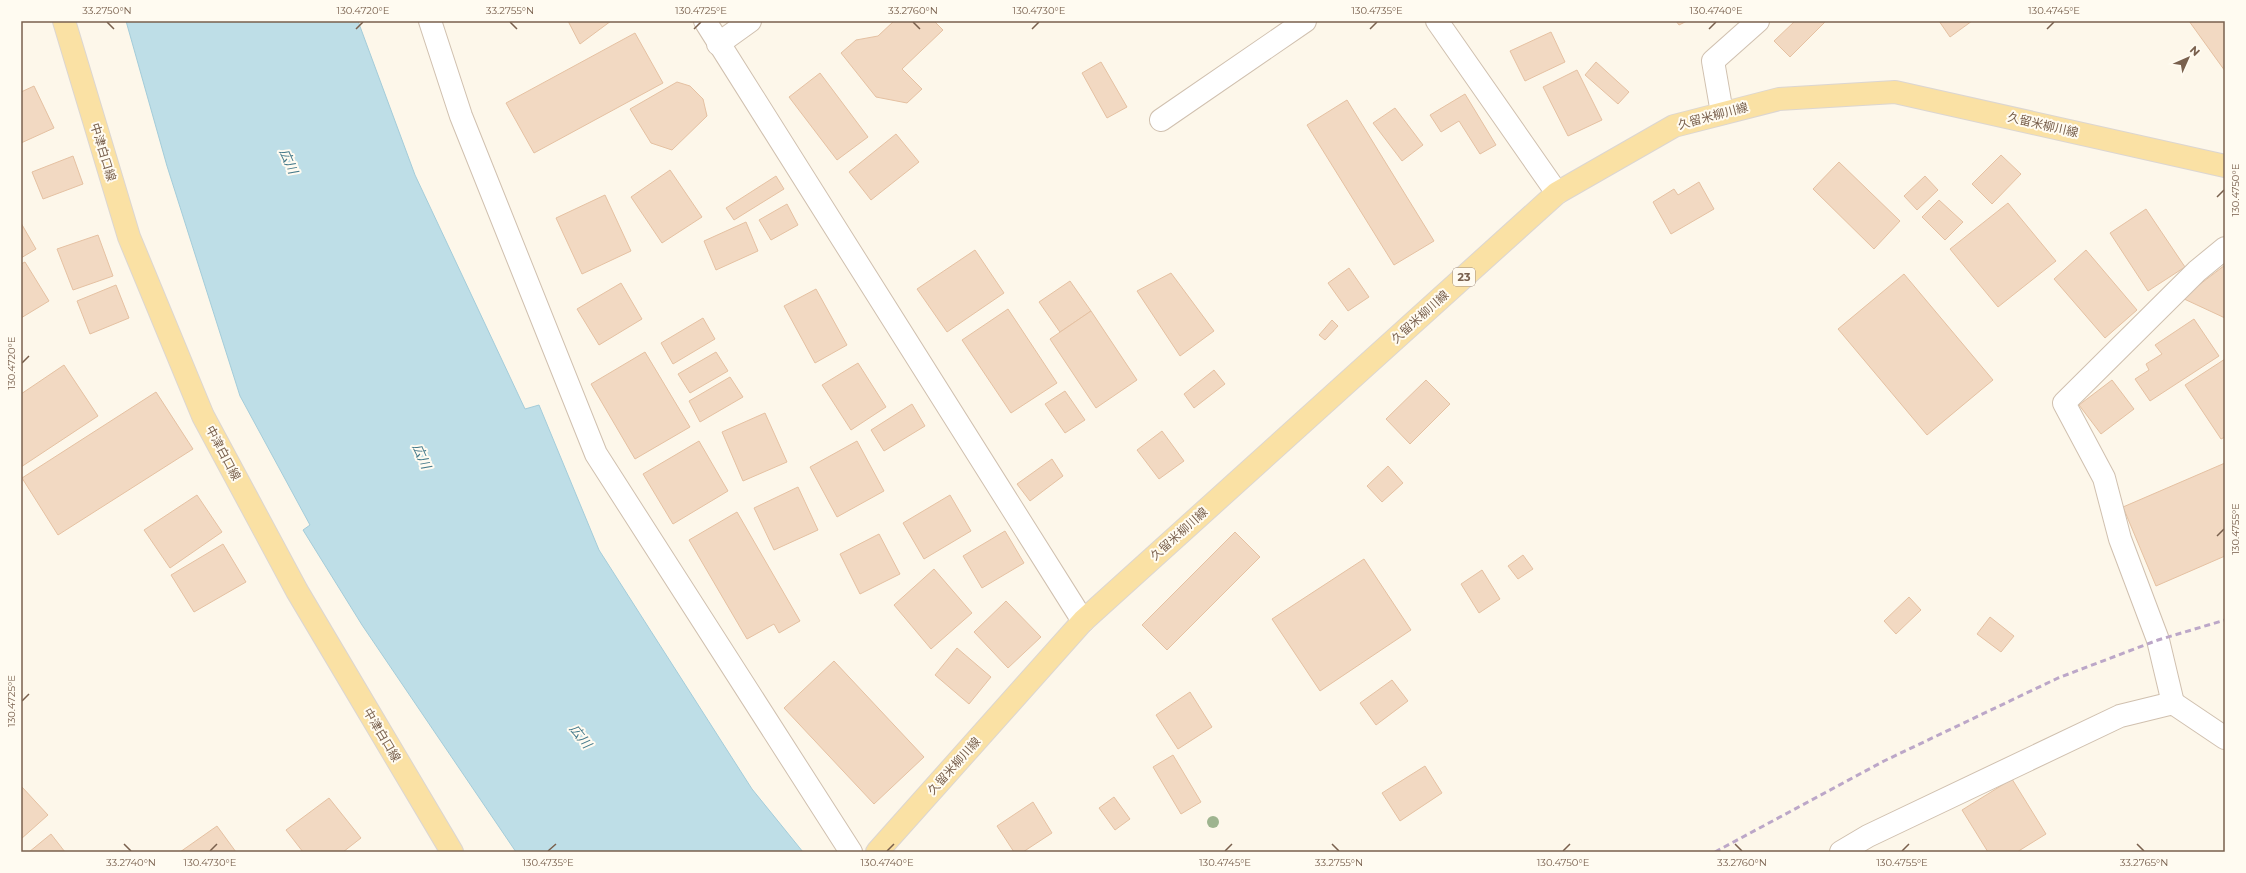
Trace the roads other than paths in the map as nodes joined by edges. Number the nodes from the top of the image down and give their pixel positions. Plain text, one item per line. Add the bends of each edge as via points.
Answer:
1 (64, 21) edge
2 (430, 21) edge
3 (705, 21) edge
4 (750, 21) edge
5 (1305, 21) edge
6 (1437, 21) edge
7 (1758, 21) edge
8 (718, 44) junction
9 (1722, 113) junction
10 (1161, 120) dead end
11 (2225, 166) edge
12 (1557, 193) junction
13 (2225, 248) edge
14 (1083, 621) junction
15 (2173, 703) junction
16 (2225, 738) edge
17 (452, 852) edge
18 (851, 852) edge
19 (877, 852) edge
20 (1841, 852) edge

1 - 17 main road, 中津白口線 via 129,237 203,416 296,592
2 - 18 street via 461,116 596,454
3 - 8 street
4 - 8 street
5 - 10 street
6 - 12 street
7 - 9 street via 1714,61
8 - 14 street
9 - 11 main road, 久留米柳川線 / 23 via 1779,99 1895,92
9 - 12 main road, 久留米柳川線 / 23 via 1674,126
12 - 14 main road, 久留米柳川線 / 23
13 - 15 street via 2198,271 2064,403 2104,478 2120,539 2158,640
14 - 19 main road, 久留米柳川線 / 23
15 - 16 street
15 - 20 street via 2120,716 1868,836

